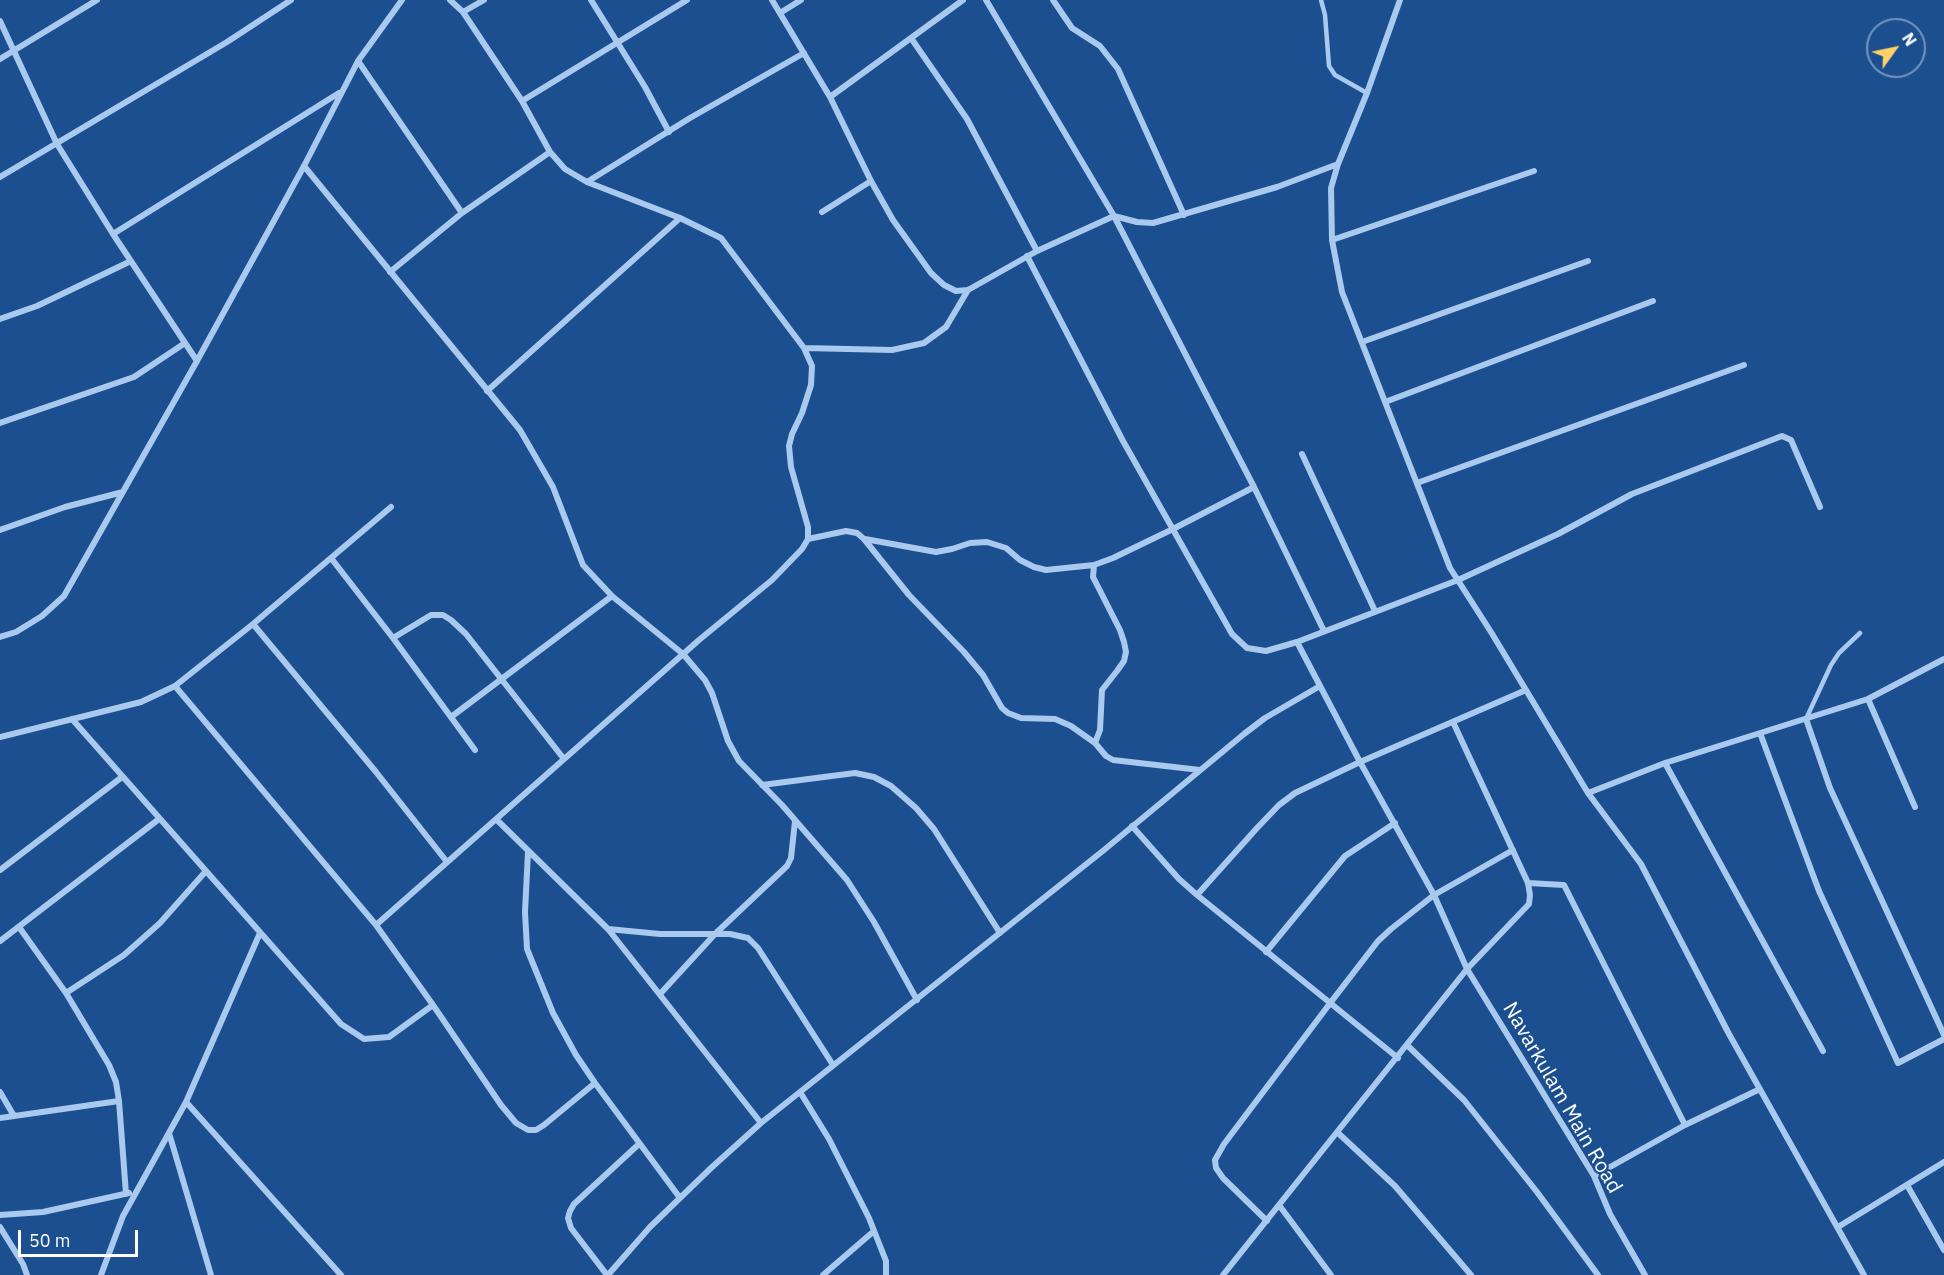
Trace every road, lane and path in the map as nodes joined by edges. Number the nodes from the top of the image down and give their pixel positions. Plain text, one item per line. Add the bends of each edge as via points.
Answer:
1 (97, 0) edge
2 (291, 0) edge
3 (402, 0) edge
4 (450, 0) edge
5 (483, 0) edge
6 (591, 0) edge
7 (687, 0) edge
8 (772, 0) edge
9 (801, 0) edge
10 (963, 0) edge
11 (986, 0) edge
12 (1053, 0) edge
13 (1321, 0) edge
14 (1400, 0) edge
15 (463, 12) junction
16 (780, 13) junction
17 (0, 21) edge
18 (911, 38) junction
19 (617, 43) junction
20 (14, 51) junction
21 (804, 53) junction
22 (0, 59) edge
23 (358, 61) junction
24 (341, 93) junction
25 (1367, 93) junction
26 (830, 97) junction
27 (522, 101) junction
28 (669, 132) junction
29 (57, 144) junction
30 (550, 152) junction
31 (1338, 164) junction
32 (304, 166) junction
33 (1534, 171) dead end
34 (0, 177) edge
35 (871, 181) junction
36 (587, 182) junction
37 (822, 212) dead end
38 (462, 213) junction
39 (1184, 215) junction
40 (1114, 216) junction
41 (680, 218) junction
42 (113, 234) junction
43 (1332, 240) junction
44 (1037, 251) junction
45 (1027, 256) junction
46 (131, 261) junction
47 (1588, 261) dead end
48 (390, 272) junction
49 (969, 290) junction
50 (1653, 301) dead end
51 (0, 319) edge
52 (1362, 342) junction
53 (185, 343) junction
54 (804, 348) junction
55 (197, 361) junction
56 (1744, 365) dead end
57 (487, 391) junction
58 (1385, 402) junction
59 (0, 423) edge
60 (1302, 454) dead end
61 (1417, 483) junction
62 (1254, 487) junction
63 (123, 492) junction
64 (392, 507) dead end
65 (1820, 507) dead end
66 (1173, 529) junction
67 (0, 530) edge
68 (808, 539) junction
69 (864, 539) junction
70 (331, 558) junction
71 (1094, 565) junction
72 (1458, 580) junction
73 (612, 596) junction
74 (1375, 612) junction
75 (253, 624) junction
76 (1324, 631) junction
77 (1860, 633) dead end
78 (0, 637) edge
79 (393, 638) junction
80 (1296, 642) junction
81 (683, 654) junction
82 (1944, 659) edge
83 (501, 679) junction
84 (175, 686) junction
85 (1320, 686) junction
86 (1526, 690) junction
87 (1868, 699) junction
88 (451, 717) junction
89 (72, 719) junction
90 (1806, 719) junction
91 (1453, 722) junction
92 (1760, 733) junction
93 (0, 737) edge
94 (1095, 743) junction
95 (475, 750) dead end
96 (564, 759) junction
97 (1360, 762) junction
98 (1665, 763) junction
99 (1200, 770) junction
100 (122, 777) junction
101 (762, 785) junction
102 (1588, 794) junction
103 (1915, 807) dead end
104 (159, 819) junction
105 (496, 819) junction
106 (795, 821) junction
107 (1395, 823) junction
108 (1132, 826) junction
109 (1513, 850) junction
110 (528, 852) junction
111 (447, 862) junction
112 (0, 870) edge
113 (206, 871) junction
114 (1528, 883) junction
115 (1197, 895) junction
116 (1434, 896) junction
117 (376, 926) junction
118 (19, 927) junction
119 (608, 929) junction
120 (260, 933) junction
121 (715, 933) junction
122 (1000, 933) junction
123 (0, 941) edge
124 (1266, 952) junction
125 (1467, 969) junction
126 (66, 993) junction
127 (660, 994) junction
128 (917, 1000) junction
129 (1330, 1002) junction
130 (434, 1005) junction
131 (1944, 1037) edge
132 (1408, 1046) junction
133 (1823, 1052) dead end
134 (1398, 1058) junction
135 (833, 1065) junction
136 (595, 1083) junction
137 (1760, 1089) junction
138 (0, 1092) edge
139 (800, 1092) junction
140 (119, 1101) junction
141 (186, 1102) junction
142 (14, 1116) junction
143 (0, 1118) edge
144 (761, 1123) junction
145 (1685, 1125) junction
146 (1337, 1132) junction
147 (169, 1133) junction
148 (639, 1144) junction
149 (1944, 1162) edge
150 (1594, 1176) junction
151 (1907, 1185) junction
152 (136, 1192) junction
153 (126, 1194) junction
154 (680, 1198) junction
155 (1279, 1205) junction
156 (0, 1215) edge
157 (1267, 1221) junction
158 (0, 1227) edge
159 (1838, 1227) junction
160 (874, 1231) junction
161 (1944, 1250) edge
162 (828, 1274) edge
163 (27, 1275) edge
164 (101, 1275) edge
165 (211, 1275) edge
166 (341, 1275) edge
167 (607, 1275) edge
168 (886, 1275) edge
169 (1223, 1275) edge
170 (1331, 1275) edge
171 (1471, 1275) edge
172 (1598, 1275) edge
173 (1645, 1275) edge
174 (1864, 1275) edge

1 - 20 street
2 - 29 street
3 - 23 street
4 - 15 street
5 - 15 street
6 - 19 street
7 - 19 street
8 - 16 street
9 - 16 street
10 - 18 street
11 - 40 street
12 - 39 street via 1072,28 1100,46 1118,69
13 - 25 lane via 1329,66 1335,75
14 - 25 street
15 - 27 street
16 - 21 street
17 - 20 street
18 - 26 street
18 - 44 street via 967,119
19 - 27 street
19 - 28 street
20 - 22 street
20 - 29 street
21 - 26 street
21 - 28 street
23 - 24 street
23 - 38 street
24 - 32 street
24 - 42 street
25 - 31 street
26 - 35 street
27 - 30 street
28 - 36 street
29 - 34 street
29 - 42 street
30 - 36 street via 565,170
30 - 38 street
31 - 39 street
31 - 43 street via 1331,188
32 - 48 street
32 - 55 street
33 - 43 street
35 - 37 street
35 - 49 street via 931,273 956,291
36 - 41 street
38 - 48 street
39 - 40 street via 1153,223
40 - 44 street
40 - 62 street
41 - 54 street via 721,238
41 - 57 street
42 - 46 street
43 - 52 street via 1342,292
44 - 45 street
45 - 49 street
45 - 66 street
46 - 51 street
46 - 53 street
47 - 52 street
48 - 57 street
49 - 54 street via 946,327 924,343 892,350
50 - 58 street
52 - 58 street
53 - 55 street
53 - 59 street via 134,377
54 - 68 street via 812,366 811,385 789,447
55 - 63 street
56 - 61 street
57 - 73 street via 520,430 549,478 583,565
58 - 61 street
60 - 74 street
61 - 72 street
62 - 66 street
62 - 76 street
63 - 67 street
63 - 78 street via 64,596 42,616
64 - 70 street
65 - 72 street via 1791,440 1782,436 1632,494 1558,534
66 - 71 street
66 - 80 street via 1232,634 1247,648 1266,651
68 - 69 street via 846,531
68 - 81 street via 772,580
69 - 71 street via 936,552 987,542 1046,570
69 - 94 street via 909,595 983,675 1002,708 1021,718 1054,720 1071,726
70 - 75 street
70 - 79 street
71 - 94 street via 1093,576 1125,642 1126,652 1102,690 1100,730
72 - 74 street
72 - 86 street
73 - 81 street
73 - 83 street
74 - 76 street
75 - 84 street
75 - 111 street
76 - 80 street
77 - 90 lane via 1831,665
79 - 83 street via 431,615 443,615 466,634
79 - 88 street
80 - 85 street, Navarkulam Main Road
81 - 96 street
81 - 101 street via 712,693 739,761
82 - 87 street
83 - 88 street
83 - 96 street
84 - 89 street via 141,702
84 - 117 street
85 - 97 street, Navarkulam Main Road
85 - 99 street via 1264,718
86 - 91 street
86 - 102 street
87 - 90 street
87 - 103 street
88 - 95 street
89 - 93 street
89 - 100 street
90 - 92 street
90 - 131 street via 1830,788
91 - 97 street
91 - 109 street
92 - 98 street
92 - 131 street via 1819,891 1898,1063
94 - 99 street via 1113,760
96 - 105 street
97 - 107 street, Navarkulam Main Road
97 - 115 street via 1279,805
98 - 102 street
98 - 133 street
99 - 108 street
100 - 104 street
100 - 112 street
101 - 106 street
101 - 122 street via 855,773 891,786 934,829
102 - 137 street via 1641,864
104 - 113 street
104 - 118 street
105 - 110 street
105 - 111 street
106 - 121 street via 787,866
106 - 128 street via 860,897
107 - 116 street, Navarkulam Main Road
107 - 124 street via 1344,856
108 - 115 street
108 - 122 street
109 - 114 street
109 - 116 street
110 - 119 street
110 - 136 street via 527,949 554,1013
111 - 117 street
113 - 120 street
113 - 126 street via 160,923 124,955
114 - 125 street via 1529,904
114 - 145 street via 1564,885
115 - 124 street
116 - 125 street, Navarkulam Main Road
116 - 129 street via 1378,941
117 - 130 street
118 - 123 street
118 - 126 street
119 - 121 street via 660,934
119 - 127 street
120 - 130 street via 341,1024 364,1039 389,1037
120 - 141 street
121 - 127 street
121 - 135 street via 741,935 758,948
122 - 128 street
124 - 129 street
125 - 132 street
125 - 150 street, Navarkulam Main Road
126 - 140 street via 109,1065
127 - 144 street
128 - 135 street
129 - 134 street
129 - 157 street via 1215,1160 1223,1178
130 - 136 street via 501,1105 516,1123 528,1130 544,1125
132 - 134 street
132 - 172 street via 1464,1100
134 - 146 street
135 - 139 street
136 - 148 street
137 - 145 street
137 - 159 street
138 - 142 street
139 - 144 street
139 - 160 street via 829,1139
140 - 142 street
140 - 153 street
141 - 147 street
141 - 166 street
142 - 143 street
144 - 154 street
145 - 150 street
146 - 155 street
146 - 171 street via 1395,1186
147 - 152 street
147 - 165 street
148 - 154 street
148 - 167 street via 574,1204 568,1218 571,1228
149 - 151 street
150 - 173 street, Navarkulam Main Road via 1614,1222
151 - 159 street
151 - 161 street
152 - 153 street
152 - 164 street
153 - 156 street via 43,1212
154 - 167 street
155 - 157 street
155 - 170 street
157 - 169 street
158 - 163 street
159 - 174 street
160 - 162 street
160 - 168 street via 886,1261

